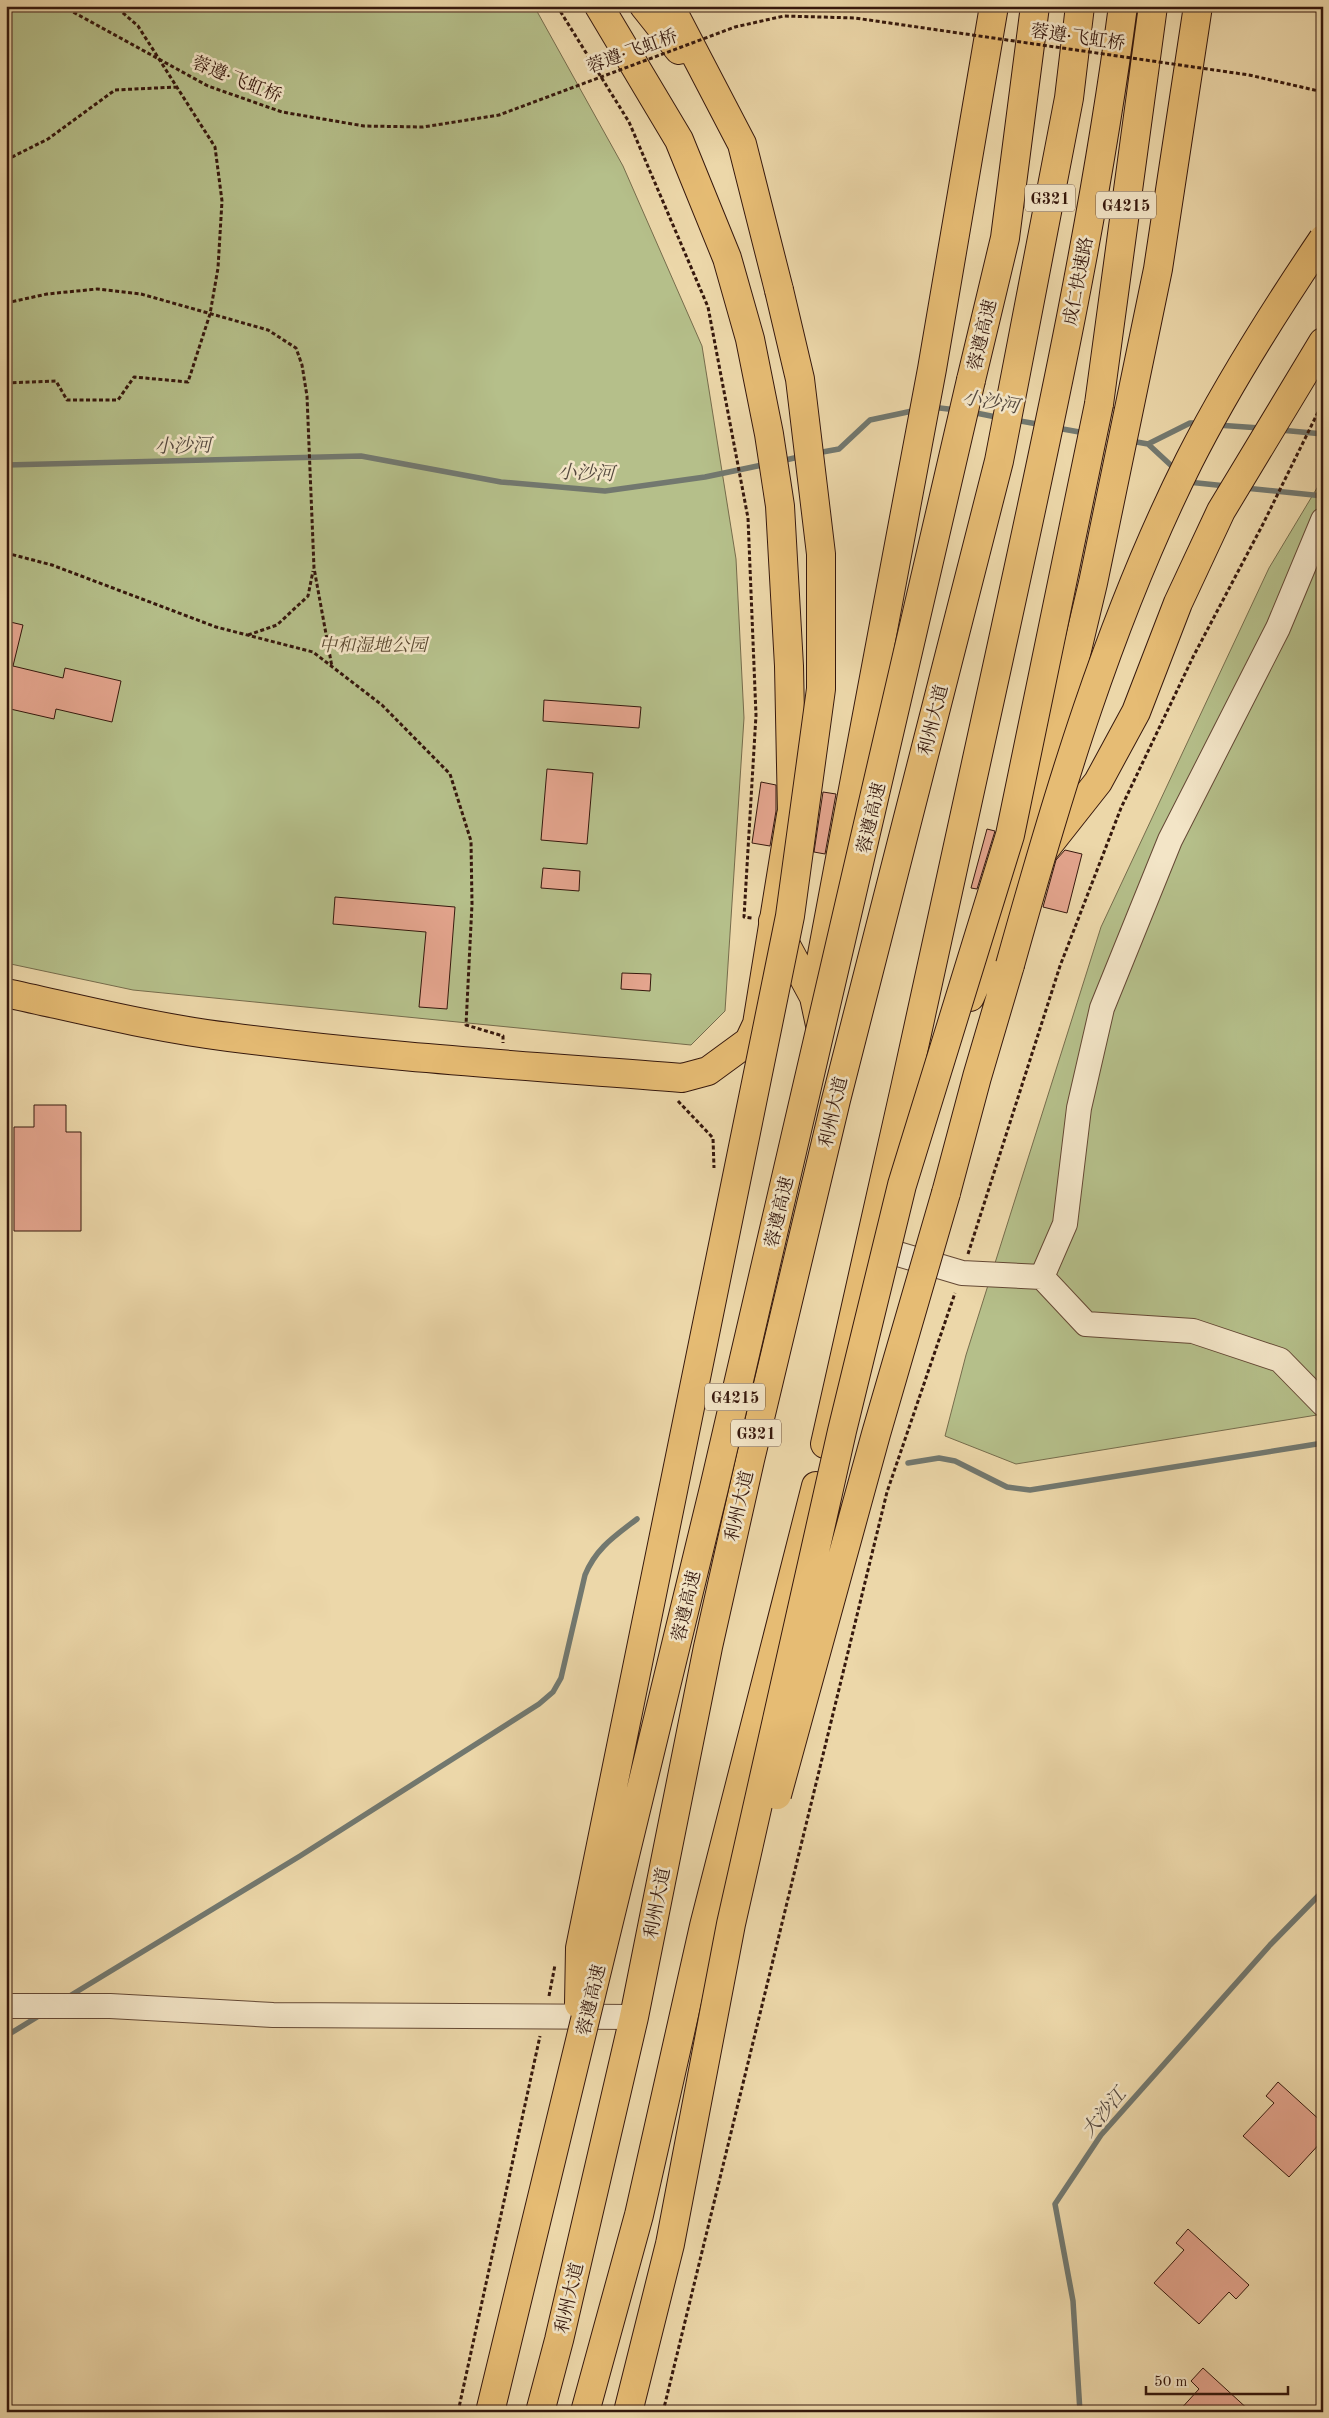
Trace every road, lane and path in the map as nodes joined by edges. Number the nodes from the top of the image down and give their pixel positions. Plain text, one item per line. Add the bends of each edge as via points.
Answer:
1 (62, 6) edge
2 (115, 6) edge
3 (557, 6) edge
4 (599, 6) edge
5 (644, 6) edge
6 (670, 6) edge
7 (994, 6) edge
8 (1035, 6) edge
9 (1080, 6) edge
10 (1123, 6) edge
11 (1153, 6) edge
12 (1198, 6) edge
13 (178, 87) junction
14 (1323, 92) edge
15 (717, 96) junction
16 (6, 160) edge
17 (1323, 239) edge
18 (6, 302) edge
19 (210, 314) junction
20 (1323, 342) edge
21 (6, 383) edge
22 (1323, 402) edge
23 (1323, 520) edge
24 (6, 553) edge
25 (314, 568) junction
26 (248, 635) junction
27 (332, 668) junction
28 (1023, 877) junction
29 (773, 921) junction
30 (6, 993) edge
31 (814, 997) junction
32 (503, 1036) dead end
33 (675, 1098) dead end
34 (836, 1100) junction
35 (714, 1174) dead end
36 (884, 1191) junction
37 (871, 1246) junction
38 (962, 1273) junction
39 (1042, 1277) junction
40 (1323, 1404) edge
41 (731, 1924) junction
42 (557, 1958) dead end
43 (13, 2006) edge
44 (544, 2016) junction
45 (634, 2017) junction
46 (579, 2052) junction
47 (458, 2412) edge
48 (490, 2412) edge
49 (540, 2412) edge
50 (585, 2412) edge
51 (628, 2412) edge
52 (663, 2412) edge

1 - 14 path, 蓉遵·飞虹桥, bridge via 208,86 282,112 364,126 423,127 499,115 735,27 784,16 855,18 1249,75
2 - 13 path via 138,26
3 - 29 path via 629,122 708,307 748,518 756,715 744,917
4 - 29 main road via 679,140 727,258 750,339 769,434 780,506 789,666 792,814
5 - 15 main road
6 - 15 main road
7 - 31 main road via 932,369
8 - 46 main road, 蓉遵高速 / G4215, bridge via 1005,238 834,979
9 - 34 main road, 利州大道 / G321 via 1069,98 999,461
10 - 36 main road, 成仁快速路 / G321 via 1096,187 1056,393
11 - 41 main road, G4215, bridge via 1098,404 1010,835 902,1185 842,1431
12 - 28 main road via 1158,269 1092,583
13 - 16 path via 116,90 48,139
13 - 19 path via 215,147 222,201 218,268
15 - 46 main road, bridge via 742,144 800,379 821,554 821,689 790,916 580,1948
17 - 41 main road, bridge via 1281,301 1190,461 1099,671 1046,834 976,1077 782,1782
18 - 19 path via 98,289 140,294
19 - 21 path via 188,382 134,377 118,400 67,400 56,381
19 - 25 path via 268,330 296,348 307,396
20 - 28 main road via 1221,511 1178,603 1136,712 1098,782
22 - 38 path via 1121,808 1060,966
23 - 39 street via 1278,628 1170,840 1102,1008 1079,1108 1065,1224
24 - 26 path via 52,565 216,627
25 - 26 path via 308,596 277,625
25 - 27 path
26 - 27 path via 313,652
27 - 32 path via 382,705 450,774 471,841 472,904 466,1026
28 - 36 main road
29 - 30 main road via 757,1024 749,1041 708,1071 682,1078 228,1037 130,1021
29 - 31 main road
31 - 34 main road
33 - 35 path via 713,1138
34 - 45 main road, 利州大道 / G321 via 708,1646
36 - 37 main road, G321
37 - 38 street
37 - 50 main road, G321 via 810,1510 704,1926 639,2215
38 - 39 street
38 - 52 path via 887,1492
39 - 40 street via 1086,1324 1192,1331 1280,1360
41 - 51 main road, G4215, bridge via 670,2244
42 - 44 path
43 - 44 street via 110,2006 274,2015
44 - 45 street
44 - 47 path
45 - 49 main road, 利州大道 / G321
46 - 48 main road, 蓉遵高速 / G4215, bridge

